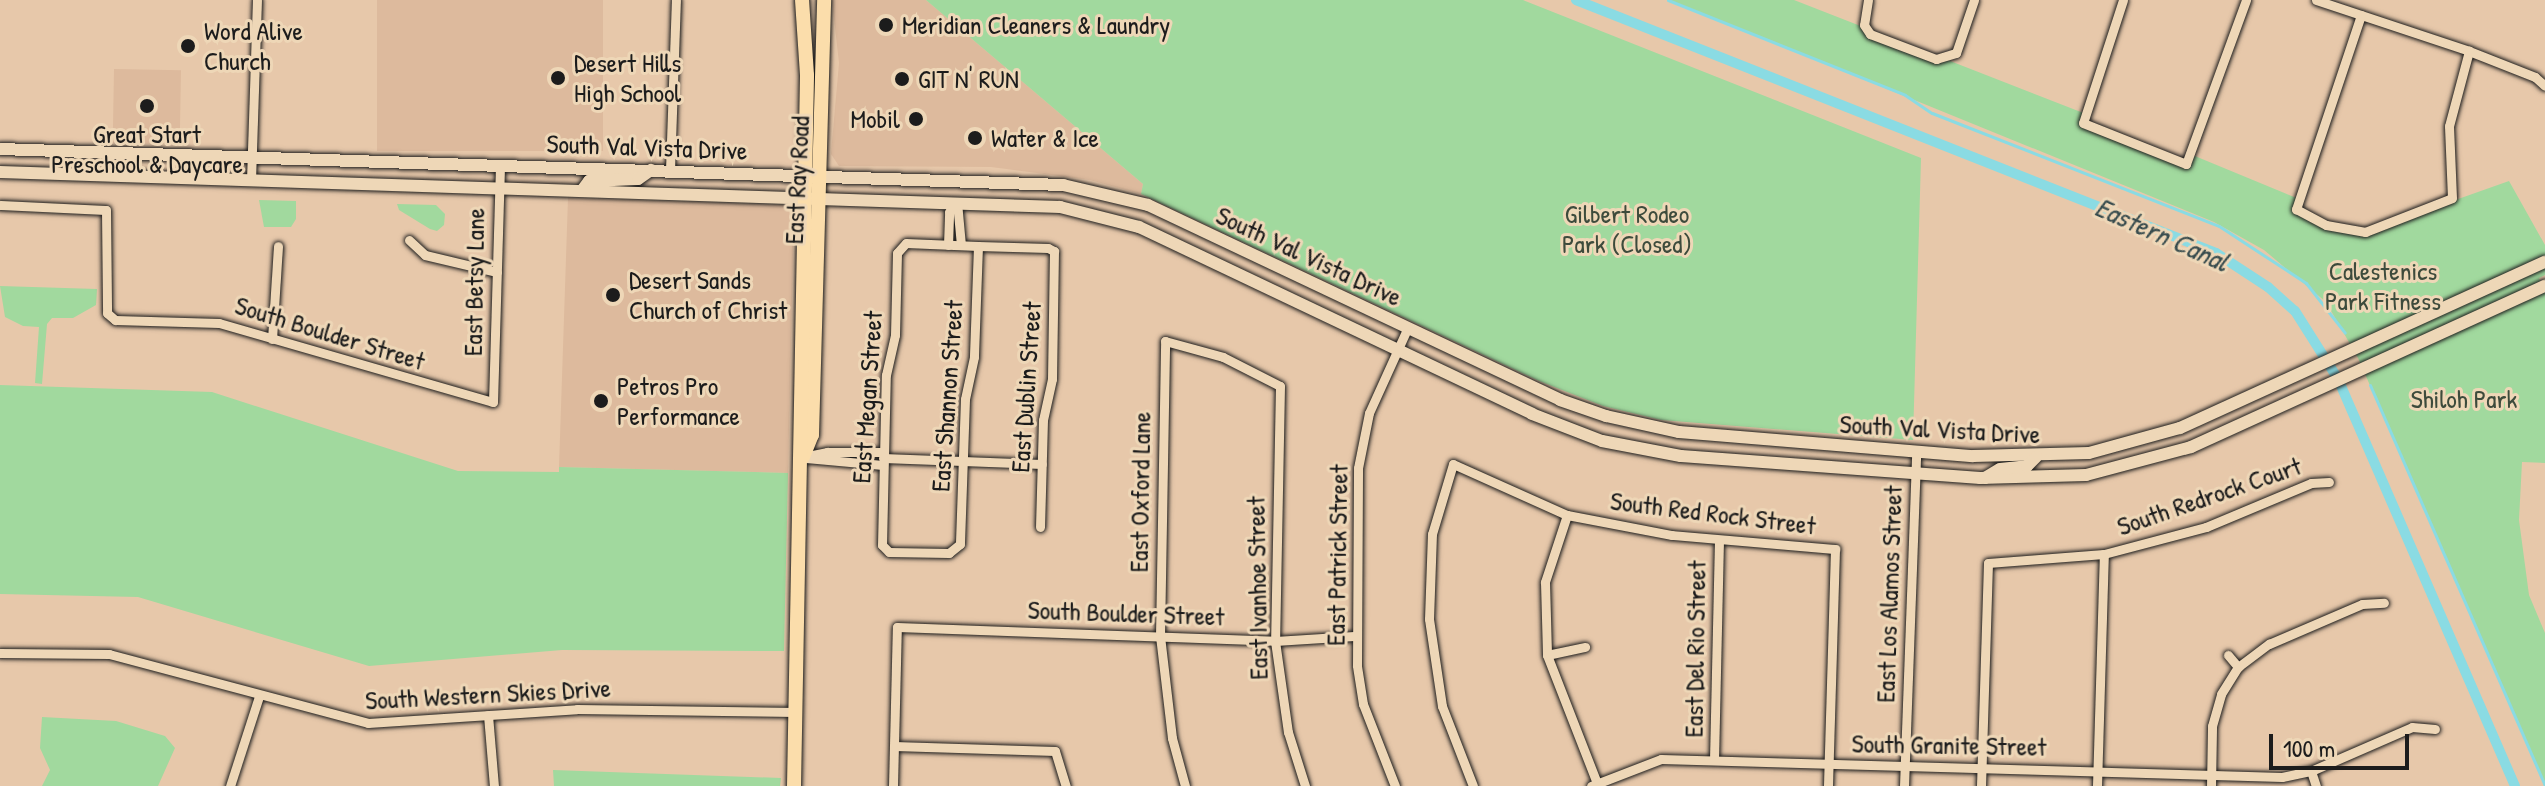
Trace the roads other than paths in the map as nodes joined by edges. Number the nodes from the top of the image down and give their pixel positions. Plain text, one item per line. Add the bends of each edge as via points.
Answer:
1 (257, 0) edge
2 (676, 0) edge
3 (802, 0) edge
4 (824, 0) edge
5 (1868, 0) edge
6 (1974, 0) edge
7 (2123, 0) edge
8 (2246, 0) edge
9 (2316, 0) edge
10 (2361, 15) junction
11 (2469, 51) junction
12 (2545, 86) edge
13 (0, 149) edge
14 (252, 158) junction
15 (500, 164) junction
16 (651, 170) junction
17 (670, 170) junction
18 (0, 172) edge
19 (804, 175) junction
20 (821, 176) junction
21 (251, 180) junction
22 (958, 180) junction
23 (499, 186) junction
24 (583, 189) junction
25 (812, 196) junction
26 (957, 202) junction
27 (0, 205) edge
28 (1198, 228) junction
29 (409, 240) dead end
30 (948, 245) junction
31 (961, 245) junction
32 (278, 246) dead end
33 (978, 246) junction
34 (1190, 249) junction
35 (2545, 262) edge
36 (497, 272) junction
37 (2545, 286) edge
38 (1408, 327) junction
39 (272, 339) junction
40 (1165, 341) joint
41 (1398, 347) junction
42 (493, 402) joint
43 (2149, 438) junction
44 (1916, 451) junction
45 (803, 457) junction
46 (2036, 457) junction
47 (883, 459) junction
48 (963, 461) junction
49 (1042, 464) junction
50 (1915, 474) junction
51 (2094, 474) junction
52 (1985, 478) junction
53 (2329, 482) dead end
54 (1567, 515) junction
55 (1040, 527) dead end
56 (1719, 540) junction
57 (958, 548) joint
58 (2104, 554) junction
59 (2384, 603) dead end
60 (1160, 636) junction
61 (1354, 636) junction
62 (1275, 641) junction
63 (1585, 647) dead end
64 (0, 653) edge
65 (1547, 655) junction
66 (2228, 655) dead end
67 (2238, 667) junction
68 (259, 696) junction
69 (796, 712) junction
70 (488, 715) junction
71 (2435, 729) dead end
72 (894, 746) junction
73 (1714, 760) junction
74 (1829, 764) junction
75 (1905, 766) junction
76 (1982, 769) junction
77 (2097, 770) junction
78 (2311, 771) junction
79 (2211, 775) junction
80 (1596, 785) edge
81 (230, 786) edge
82 (494, 786) edge
83 (794, 786) edge
84 (893, 786) edge
85 (1066, 786) edge
86 (1185, 786) edge
87 (1305, 786) edge
88 (1395, 786) edge
89 (1473, 786) edge
90 (1828, 786) edge
91 (1904, 786) edge
92 (1981, 786) edge
93 (2097, 786) edge
94 (2211, 786) edge
95 (2316, 786) edge

1 - 14 street
2 - 17 street
3 - 19 main road, East Ray Road
4 - 20 main road, East Ray Road
5 - 6 street via 1864,25 1870,34 1946,59 1956,53
7 - 8 street via 2083,123 2186,164
9 - 10 street
10 - 11 street
10 - 11 street via 2296,209 2326,225 2365,232 2452,198 2449,126
11 - 12 street
13 - 14 main road, South Val Vista Drive
14 - 15 main road, South Val Vista Drive
14 - 21 street
15 - 16 main road, South Val Vista Drive
15 - 23 street, East Betsy Lane
16 - 17 main road, South Val Vista Drive
16 - 24 main road via 638,179 589,181
17 - 19 main road, South Val Vista Drive
18 - 21 main road, South Val Vista Drive
19 - 20 main road, South Val Vista Drive
19 - 25 main road, East Ray Road
20 - 22 main road, South Val Vista Drive
20 - 25 main road, East Ray Road
21 - 23 main road, South Val Vista Drive
22 - 26 main road
22 - 28 main road, South Val Vista Drive via 1093,190 1148,205
23 - 24 main road, South Val Vista Drive
23 - 36 street, East Betsy Lane
24 - 25 main road, South Val Vista Drive
25 - 26 main road, South Val Vista Drive
25 - 45 main road, East Ray Road via 798,434
26 - 30 street via 949,212
26 - 31 street
26 - 34 main road, South Val Vista Drive via 1089,213
27 - 39 street, South Boulder Street via 106,210 107,313 115,320 219,323
28 - 34 main road
28 - 38 main road, South Val Vista Drive
29 - 36 street via 425,255
30 - 31 street
30 - 47 street, East Megan Street via 899,248
31 - 33 street
32 - 39 street
33 - 48 street, East Shannon Street
33 - 49 street, East Dublin Street via 1054,251 1052,379 1043,420
34 - 41 main road, South Val Vista Drive
35 - 43 main road, South Val Vista Drive
36 - 42 street, East Betsy Lane
37 - 51 main road, South Val Vista Drive via 2191,447
38 - 41 street, East Patrick Street
38 - 44 main road, South Val Vista Drive via 1560,400 1642,427
39 - 42 street, South Boulder Street
40 - 60 street, East Oxford Lane
40 - 62 street, East Ivanhoe Street via 1223,357 1280,386
41 - 50 main road, South Val Vista Drive via 1532,414 1615,444 1681,456
41 - 61 street, East Patrick Street via 1369,413 1358,468
43 - 46 main road, South Val Vista Drive via 2089,453
43 - 51 main road via 2140,452
44 - 46 main road, South Val Vista Drive
44 - 50 street, East Los Alamos Street
45 - 47 street via 827,452
45 - 69 main road, East Ray Road
46 - 52 main road via 2027,466 2000,469
47 - 48 street
47 - 57 street, East Megan Street via 885,548 949,553
48 - 49 street
48 - 57 street, East Shannon Street
49 - 55 street, East Dublin Street
50 - 52 main road, South Val Vista Drive
50 - 75 street, East Los Alamos Street
51 - 52 main road, South Val Vista Drive
53 - 58 street, South Redrock Court via 2311,483 2206,527
54 - 56 street, South Red Rock Street
54 - 65 street via 1545,582
54 - 89 street, South Red Rock Street via 1453,464 1432,534 1429,619 1442,706
56 - 73 street, East Del Rio Street
56 - 74 street, South Red Rock Street via 1835,549
58 - 76 street, South Redrock Court via 1988,563
58 - 77 street
59 - 67 street via 2362,604 2269,644
60 - 62 street, South Boulder Street
60 - 72 street, South Boulder Street via 897,627
60 - 86 street, East Oxford Lane via 1172,738
61 - 62 street, South Boulder Street
61 - 88 street, East Patrick Street via 1363,704
62 - 87 street, East Ivanhoe Street via 1288,732
63 - 65 street
64 - 68 street, South Western Skies Drive via 109,654
65 - 80 street
66 - 67 street
67 - 79 street via 2221,694 2212,726
68 - 70 street, South Western Skies Drive via 368,723
68 - 81 street
69 - 70 street, South Western Skies Drive via 577,709
69 - 83 main road, East Ray Road
70 - 82 street
71 - 78 street, South Granite Street via 2412,727
72 - 84 street
72 - 85 street via 1055,751
73 - 74 street, South Granite Street
73 - 80 street, South Granite Street via 1661,759
74 - 75 street, South Granite Street
74 - 90 street
75 - 76 street, South Granite Street
75 - 91 street, East Los Alamos Street
76 - 77 street, South Granite Street
76 - 92 street
77 - 79 street, South Granite Street
77 - 93 street
78 - 79 street, South Granite Street via 2282,777
78 - 95 street
79 - 94 street

